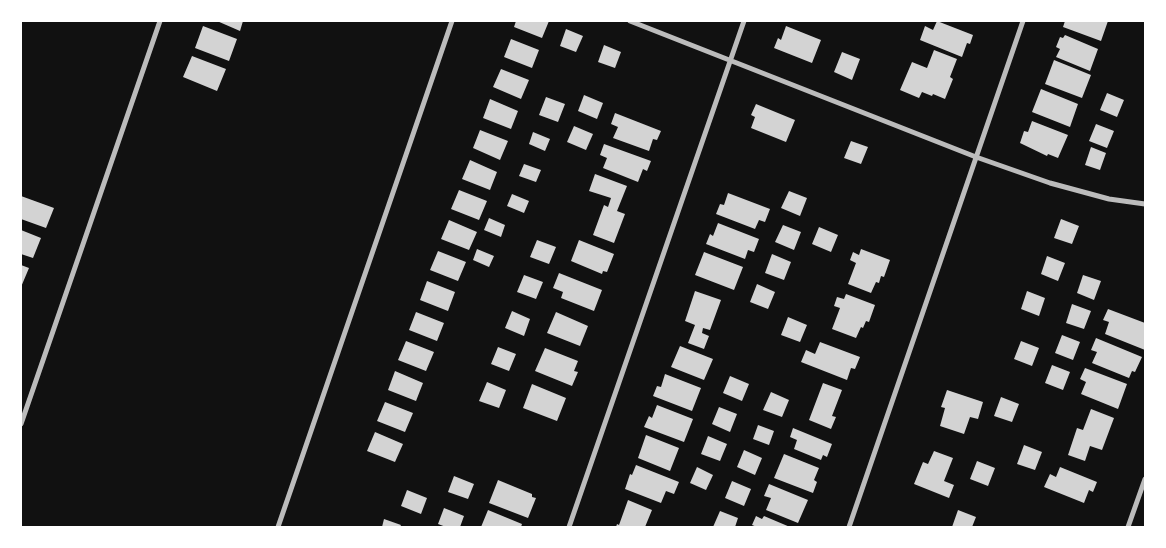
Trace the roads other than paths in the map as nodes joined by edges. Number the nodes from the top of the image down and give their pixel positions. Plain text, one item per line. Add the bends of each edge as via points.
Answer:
1 (160, 21) edge
2 (452, 21) edge
3 (630, 21) edge
4 (744, 21) edge
5 (1023, 21) edge
6 (730, 61) junction
7 (976, 157) junction
8 (1145, 204) edge
9 (21, 424) edge
10 (1145, 480) edge
11 (278, 527) edge
12 (569, 527) edge
13 (849, 527) edge
14 (1128, 527) edge

1 - 9 street
2 - 11 street
3 - 6 street
4 - 6 street
5 - 7 street
6 - 7 street
6 - 12 street
7 - 8 street via 1079,192
7 - 13 street
10 - 14 street

